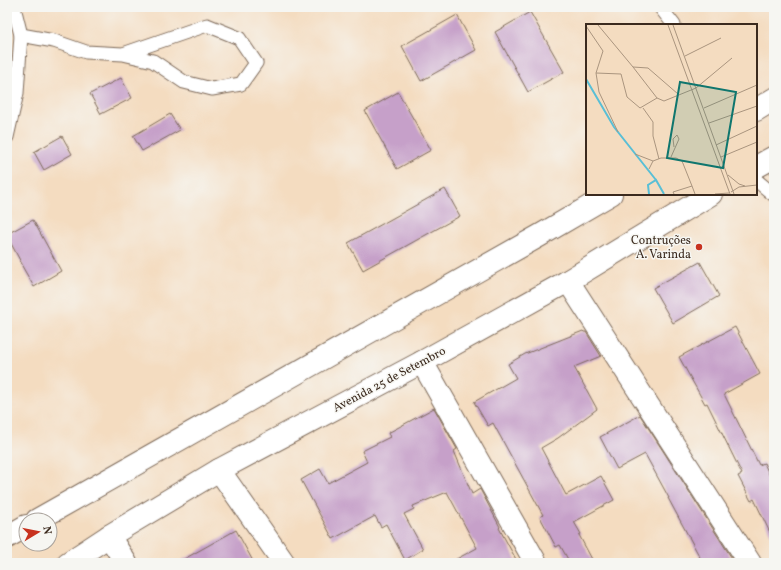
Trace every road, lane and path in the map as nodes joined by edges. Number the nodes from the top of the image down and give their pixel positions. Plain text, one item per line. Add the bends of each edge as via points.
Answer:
1 (14, 7) edge
2 (660, 7) edge
3 (673, 24) edge
4 (20, 35) junction
5 (123, 54) junction
6 (774, 100) edge
7 (757, 109) edge
8 (7, 137) edge
9 (774, 157) edge
10 (757, 166) edge
11 (757, 181) edge
12 (609, 195) edge
13 (709, 195) edge
14 (774, 195) edge
15 (568, 281) junction
16 (422, 362) junction
17 (219, 470) junction
18 (51, 512) edge
19 (18, 531) edge
20 (109, 536) junction
21 (7, 537) edge
22 (68, 563) edge
23 (126, 563) edge
24 (284, 563) edge
25 (536, 563) edge
26 (750, 563) edge

1 - 4 lane
2 - 3 lane
4 - 5 lane via 54,41 86,52
4 - 8 lane via 17,93
5 - 5 lane via 153,61 184,82 212,89 241,84 256,63 239,38 207,25
6 - 7 main road
9 - 10 main road
11 - 14 lane
12 - 18 main road
13 - 15 main road, Avenida 25 de Setembro
15 - 16 main road, Avenida 25 de Setembro
15 - 26 main road
16 - 17 main road, Avenida 25 de Setembro
16 - 25 main road
17 - 20 main road, Avenida 25 de Setembro
17 - 24 main road
19 - 21 main road
20 - 22 main road, Avenida 25 de Setembro
20 - 23 main road

